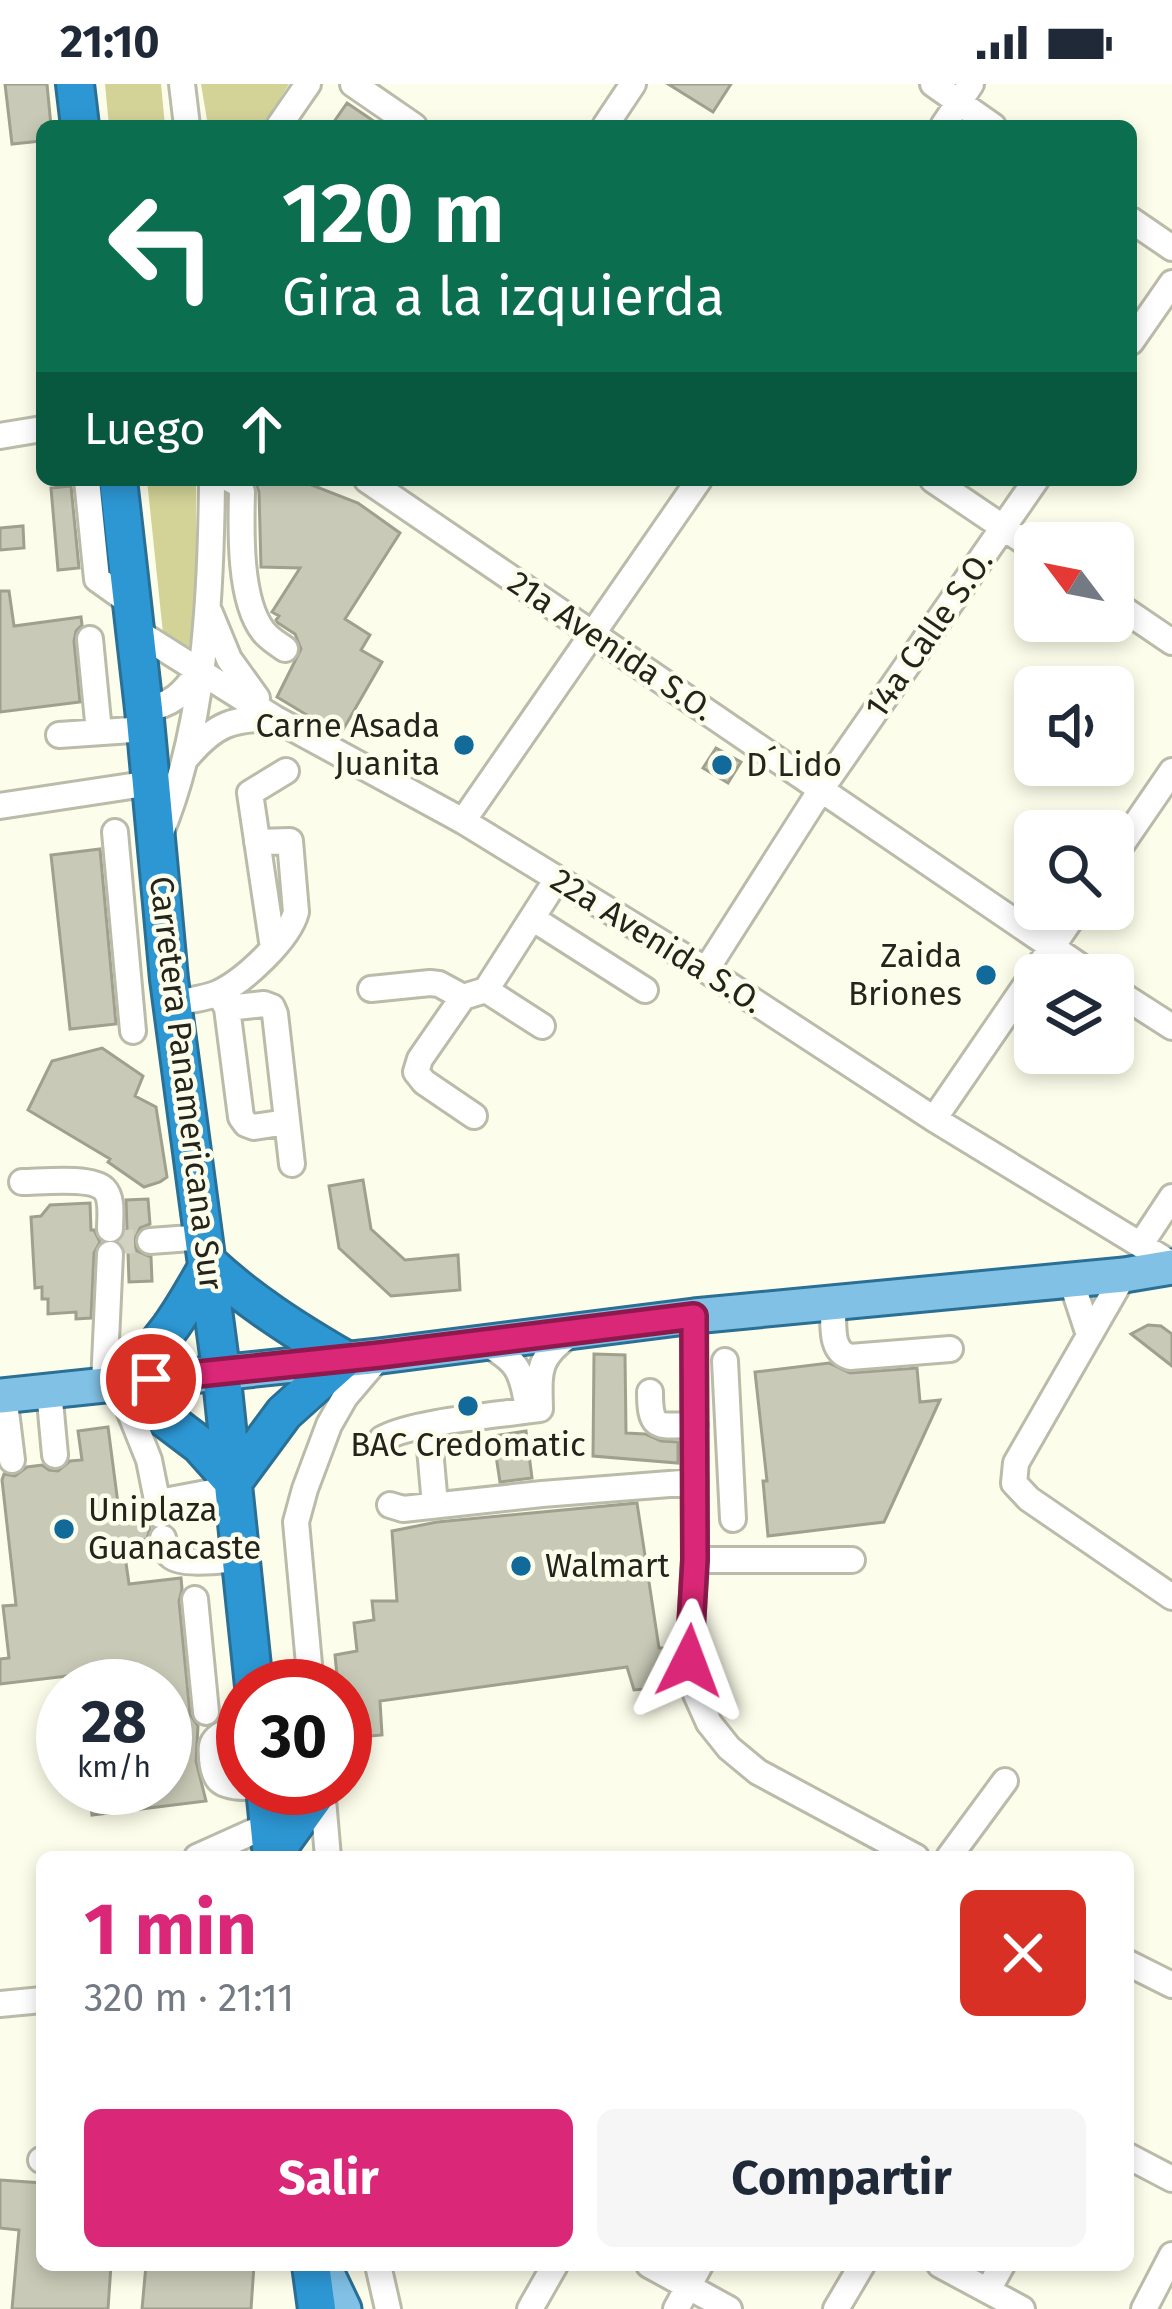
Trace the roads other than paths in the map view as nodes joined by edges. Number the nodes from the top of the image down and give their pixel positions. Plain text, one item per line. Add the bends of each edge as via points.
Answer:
1 (75, 84) edge
2 (182, 84) edge
3 (308, 84) edge
4 (353, 84) edge
5 (633, 84) edge
6 (932, 84) edge
7 (965, 93) edge
8 (79, 120) edge
9 (186, 120) edge
10 (283, 120) edge
11 (405, 120) edge
12 (609, 120) edge
13 (947, 120) edge
14 (988, 120) edge
15 (1137, 224) edge
16 (1172, 248) edge
17 (1172, 283) edge
18 (1137, 333) edge
19 (36, 430) edge
20 (0, 436) edge
21 (88, 486) edge
22 (119, 486) edge
23 (212, 486) edge
24 (239, 486) edge
25 (376, 486) edge
26 (695, 486) edge
27 (942, 486) edge
28 (1032, 486) edge
29 (1003, 527) junction
30 (1014, 535) edge
31 (211, 556) junction
32 (241, 560) junction
33 (208, 606) junction
34 (1134, 616) edge
35 (134, 617) junction
36 (592, 634) junction
37 (90, 639) dead end
38 (1170, 640) edge
39 (285, 649) dead end
40 (199, 670) junction
41 (274, 718) junction
42 (145, 719) junction
43 (99, 733) junction
44 (59, 735) dead end
45 (187, 757) junction
46 (286, 771) dead end
47 (1167, 778) edge
48 (151, 783) junction
49 (822, 788) junction
50 (0, 806) edge
51 (463, 821) junction
52 (1134, 826) edge
53 (115, 832) dead end
54 (157, 843) junction
55 (557, 879) junction
56 (162, 898) junction
57 (122, 903) junction
58 (532, 918) junction
59 (1064, 930) edge
60 (1052, 947) junction
61 (1062, 954) edge
62 (706, 970) junction
63 (370, 989) dead end
64 (645, 990) dead end
65 (475, 993) junction
66 (223, 1000) junction
67 (1134, 1003) edge
68 (172, 1004) junction
69 (542, 1026) dead end
70 (1172, 1028) edge
71 (133, 1031) dead end
72 (474, 1117) dead end
73 (934, 1119) junction
74 (287, 1122) junction
75 (292, 1164) dead end
76 (22, 1182) dead end
77 (1172, 1197) edge
78 (150, 1241) tunnel mouth
79 (1141, 1244) junction
80 (207, 1250) junction
81 (1172, 1266) edge
82 (1124, 1274) junction
83 (1071, 1280) junction
84 (833, 1304) junction
85 (694, 1316) junction
86 (576, 1330) junction
87 (1089, 1335) junction
88 (483, 1342) junction
89 (950, 1348) dead end
90 (362, 1357) junction
91 (724, 1361) dead end
92 (221, 1370) junction
93 (111, 1383) junction
94 (49, 1390) junction
95 (650, 1391) dead end
96 (2, 1395) edge
97 (694, 1396) junction
98 (727, 1396) junction
99 (534, 1410) junction
100 (695, 1425) junction
101 (428, 1426) junction
102 (382, 1439) dead end
103 (56, 1455) dead end
104 (12, 1460) dead end
105 (695, 1482) junction
106 (233, 1485) junction
107 (390, 1505) dead end
108 (436, 1505) junction
109 (161, 1518) junction
110 (733, 1519) dead end
111 (241, 1559) junction
112 (695, 1560) junction
113 (852, 1560) dead end
114 (1172, 1597) edge
115 (195, 1599) dead end
116 (230, 1659) edge
117 (231, 1659) edge
118 (308, 1659) edge
119 (216, 1692) edge
120 (206, 1712) dead end
121 (216, 1739) edge
122 (216, 1778) edge
123 (1004, 1780) dead end
124 (324, 1815) edge
125 (267, 1817) edge
126 (208, 1851) edge
127 (327, 1851) edge
128 (905, 1851) edge
129 (953, 1851) edge
130 (1134, 1966) edge
131 (1172, 1985) edge
132 (36, 2001) edge
133 (0, 2004) edge
134 (1134, 2159) edge
135 (1172, 2180) edge
136 (1172, 2255) edge
137 (306, 2271) edge
138 (308, 2271) edge
139 (326, 2271) edge
140 (379, 2271) edge
141 (552, 2271) edge
142 (858, 2271) edge
143 (952, 2271) edge
144 (999, 2271) edge
145 (694, 2276) edge
146 (988, 2290) junction
147 (300, 2309) edge
148 (316, 2309) edge
149 (344, 2309) edge
150 (388, 2309) edge
151 (530, 2309) edge
152 (676, 2309) edge
153 (729, 2309) edge
154 (836, 2309) edge
155 (1022, 2309) edge
156 (1144, 2309) edge

1 - 8 highway
2 - 9 street
3 - 10 street
4 - 11 street
5 - 12 street
6 - 7 street
7 - 13 street
7 - 14 street
15 - 16 street
17 - 18 street
19 - 20 street
21 - 35 street, 22a Avenida S.O. via 97,579
22 - 35 highway, Carretera Panamericana Sur
23 - 31 street
24 - 32 street
25 - 36 street, 21a Avenida S.O.
26 - 36 street
27 - 29 street
28 - 29 street, 14a Calle S.O.
29 - 30 street
29 - 49 street, 14a Calle S.O.
31 - 32 street
31 - 33 street
32 - 39 street via 261,629
33 - 40 street
33 - 41 street via 229,659
34 - 38 street
35 - 40 street, 22a Avenida S.O.
35 - 42 highway, Carretera Panamericana Sur
36 - 49 street, 21a Avenida S.O.
36 - 51 street
37 - 43 street
40 - 41 street, 22a Avenida S.O.
40 - 42 street via 179,697
40 - 45 street
41 - 45 street via 220,726
41 - 51 street, 22a Avenida S.O.
42 - 43 street
42 - 48 highway, Carretera Panamericana Sur
43 - 44 street
45 - 54 street
46 - 66 street via 250,793 273,949
47 - 52 street
48 - 50 street
48 - 54 highway, Carretera Panamericana Sur
49 - 60 street, 21a Avenida S.O.
49 - 62 street, 14a Calle S.O.
51 - 55 street, 22a Avenida S.O.
53 - 57 street
54 - 56 highway, Carretera Panamericana Sur
55 - 58 street
55 - 62 street, 22a Avenida S.O.
56 - 57 street
56 - 68 highway, Carretera Panamericana Sur
57 - 71 street
58 - 64 street
58 - 65 street
59 - 60 street
60 - 61 street, 21a Avenida S.O.
60 - 73 street
62 - 73 street, 22a Avenida S.O.
63 - 65 street via 430,982
65 - 69 street
65 - 72 street via 416,1072
66 - 68 street
66 - 74 street via 272,1006
66 - 74 street via 241,1117 254,1126
67 - 70 street
68 - 80 highway, Carretera Panamericana Sur
73 - 79 street, 22a Avenida S.O.
74 - 75 street
76 - 93 street via 90,1182 110,1200
77 - 79 street
78 - 80 street
79 - 81 street, 22a Avenida S.O.
80 - 90 highway via 287,1325
80 - 92 highway, Carretera Panamericana Sur
80 - 93 highway via 166,1336
81 - 82 main road
82 - 83 main road
82 - 87 street
83 - 84 main road
83 - 87 street
84 - 85 main road
84 - 89 street via 841,1354
85 - 86 main road
85 - 97 street
86 - 88 main road
86 - 99 street via 541,1364
87 - 114 street via 1016,1463 1014,1483
88 - 90 main road
88 - 99 street via 514,1362
90 - 92 main road
90 - 106 highway via 284,1414
90 - 118 street via 296,1522
91 - 98 street
92 - 93 main road
92 - 106 highway, Carretera Panamericana Sur
93 - 94 main road
93 - 106 highway via 188,1434
93 - 109 street via 149,1460
94 - 96 main road
94 - 103 street
95 - 100 street via 654,1421
96 - 104 street
97 - 98 street
97 - 100 street
98 - 110 street
99 - 101 street
100 - 105 street
101 - 102 street
101 - 108 street
105 - 108 street
105 - 112 street
106 - 109 street
106 - 111 highway, Carretera Panamericana Sur
107 - 108 street
109 - 111 street via 172,1557
111 - 117 highway, Carretera Panamericana Sur
112 - 113 street
112 - 128 street via 689,1661 709,1723 758,1772
115 - 116 street
119 - 120 street
121 - 122 street
123 - 129 street
124 - 127 street
125 - 126 street
130 - 131 street
132 - 133 street
134 - 135 street
136 - 156 street
137 - 147 highway
138 - 148 highway
139 - 149 main road
140 - 150 street
141 - 151 street
142 - 154 street
143 - 146 street
144 - 146 street
145 - 152 street
145 - 153 street
146 - 155 street

